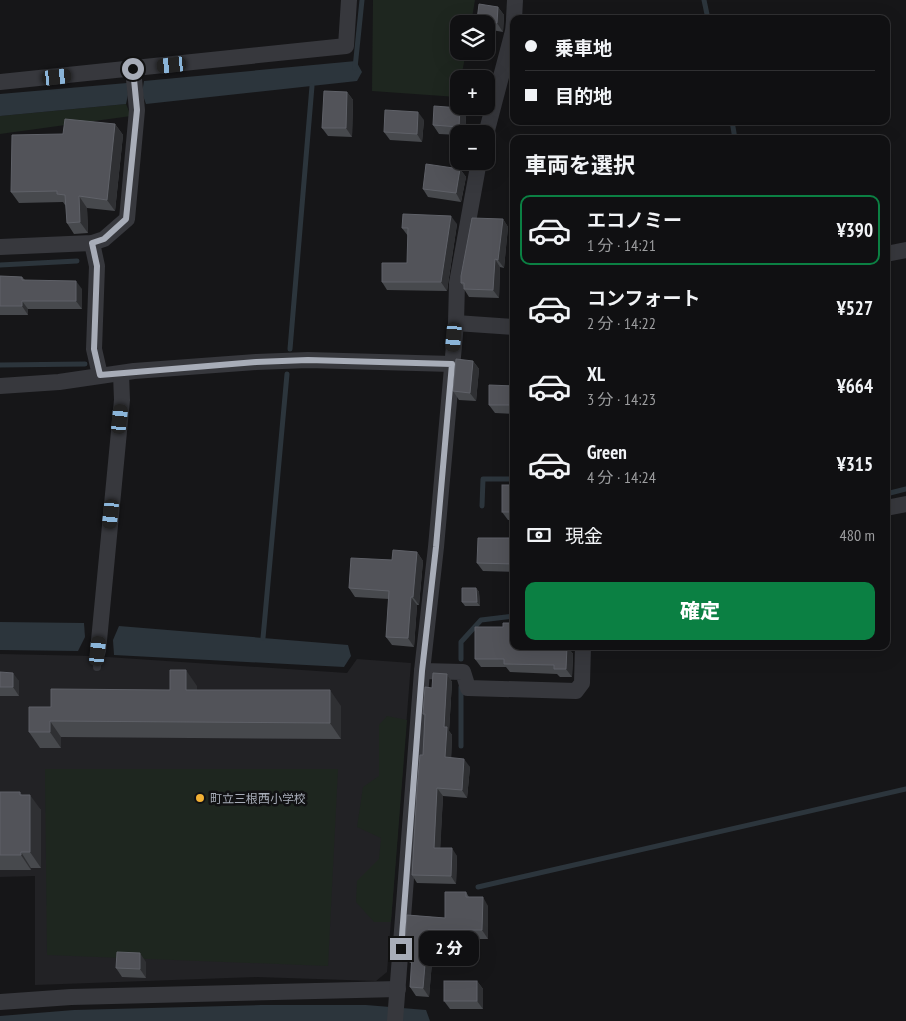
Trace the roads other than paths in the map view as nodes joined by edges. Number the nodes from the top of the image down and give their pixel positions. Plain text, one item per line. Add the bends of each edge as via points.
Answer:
1 (349, 0) edge
2 (515, 0) edge
3 (514, 15) edge
4 (510, 42) edge
5 (133, 69) junction
6 (0, 82) edge
7 (488, 125) edge
8 (477, 170) edge
9 (92, 243) junction
10 (0, 247) edge
11 (906, 250) edge
12 (890, 253) edge
13 (456, 323) junction
14 (510, 327) edge
15 (452, 364) junction
16 (121, 374) junction
17 (100, 375) junction
18 (0, 386) edge
19 (906, 504) edge
20 (890, 507) edge
21 (583, 650) edge
22 (97, 659) dead end
23 (422, 671) junction
24 (397, 996) junction
25 (0, 1002) edge
26 (395, 1021) edge

1 - 5 street via 346,46
2 - 3 street
4 - 7 street
5 - 6 street
5 - 9 street via 137,110 126,219 104,239
8 - 13 street via 457,283
9 - 10 street
9 - 17 street via 97,266 94,349
11 - 12 street
13 - 14 street
13 - 15 street
15 - 16 street via 308,360
15 - 23 street
16 - 17 street
16 - 22 street via 122,400
17 - 18 street
19 - 20 street
21 - 23 street via 582,683 576,691 468,688 463,672
23 - 24 street
24 - 25 street via 71,997
24 - 26 street

